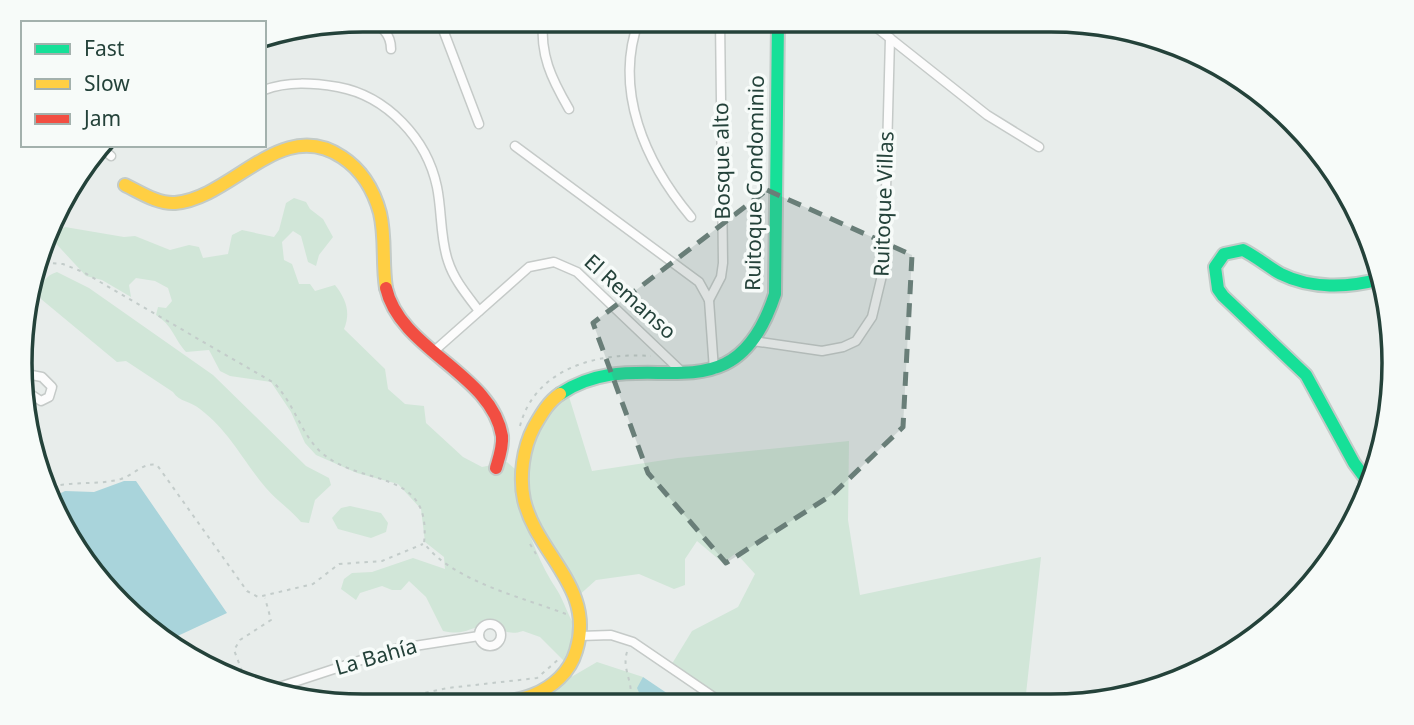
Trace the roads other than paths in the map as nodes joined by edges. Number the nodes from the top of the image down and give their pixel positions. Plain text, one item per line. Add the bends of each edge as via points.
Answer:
1 (385, 31) edge
2 (444, 31) edge
3 (542, 31) edge
4 (635, 31) edge
5 (720, 31) edge
6 (778, 31) edge
7 (881, 31) edge
8 (890, 38) junction
9 (391, 49) dead end
10 (266, 90) edge
11 (569, 109) dead end
12 (480, 124) dead end
13 (515, 146) dead end
14 (1039, 147) dead end
15 (107, 153) edge
16 (111, 156) dead end
17 (125, 185) dead end
18 (691, 217) dead end
19 (1372, 281) edge
20 (709, 300) junction
21 (479, 311) junction
22 (752, 341) junction
23 (433, 352) junction
24 (714, 370) junction
25 (682, 372) junction
26 (32, 375) edge
27 (33, 396) edge
28 (496, 468) dead end
29 (1363, 475) edge
30 (479, 636) dead end
31 (580, 636) junction
32 (287, 684) edge
33 (535, 694) edge
34 (709, 694) edge

1 - 9 street
2 - 12 street
3 - 11 street via 547,71
4 - 18 street, Bosque alto via 628,70 632,100 658,174
5 - 20 street, Bosque alto via 723,263 717,289
6 - 22 street, Ruitoque Condominio via 775,294 767,323
7 - 8 street
8 - 14 street via 987,116
8 - 22 street, Ruitoque Villas via 884,267 872,317 856,341 843,347 822,351
10 - 21 street via 310,83 346,89 376,100 404,124 424,151 436,185 448,261
13 - 20 street via 699,282
15 - 16 street
17 - 23 street via 174,203 197,196 281,150 308,145 332,150 369,182 383,230 385,282 391,303
19 - 29 street via 1348,286 1285,276 1243,250 1224,254 1215,267 1223,296 1306,374
20 - 24 street, Bosque alto
21 - 23 street, El Remanso
21 - 25 street, El Remanso via 529,267 554,262 577,272
22 - 24 street, Ruitoque Condominio
23 - 28 street via 470,386 496,419 503,434
24 - 25 street
25 - 31 street via 597,377 566,387 531,432 523,465 524,499 542,544 576,598
26 - 27 street via 43,377 52,387 49,397 41,401
30 - 32 street, La Bahía via 394,649
31 - 33 street via 570,668 556,683
31 - 34 street via 611,635 633,642

